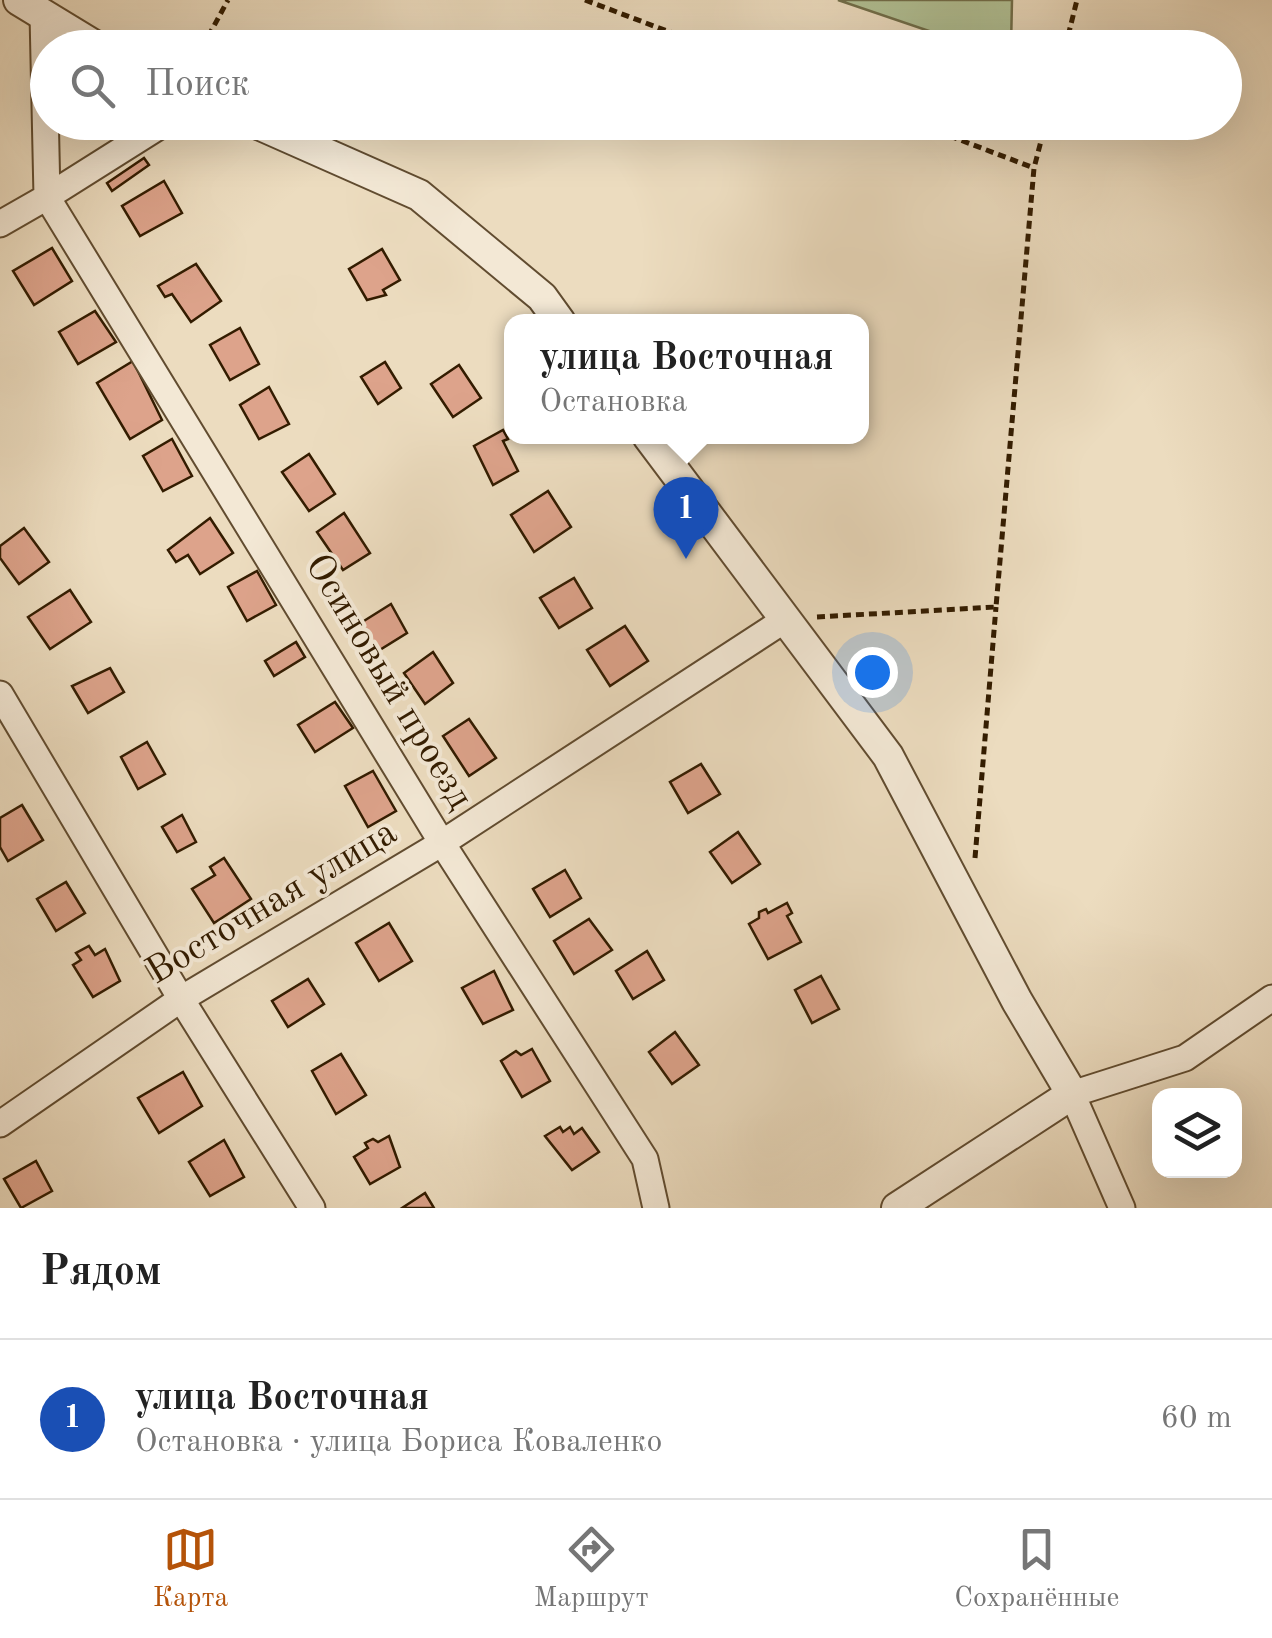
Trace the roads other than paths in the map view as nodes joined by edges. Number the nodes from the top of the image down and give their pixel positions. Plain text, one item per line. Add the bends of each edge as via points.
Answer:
1 (31, 7) edge
2 (69, 30) edge
3 (42, 140) edge
4 (137, 140) edge
5 (294, 140) edge
6 (47, 197) junction
7 (0, 224) edge
8 (554, 314) edge
9 (654, 444) edge
10 (786, 619) junction
11 (0, 694) edge
12 (442, 844) junction
13 (1272, 998) edge
14 (181, 999) junction
15 (1072, 1094) junction
16 (0, 1124) edge
17 (312, 1208) edge
18 (656, 1208) edge
19 (897, 1208) edge
20 (1122, 1208) edge

1 - 2 street
3 - 6 street
4 - 6 street
5 - 8 street via 419,196
6 - 7 street
6 - 12 street, Осиновый проезд
9 - 10 street
10 - 12 street, Восточная улица
10 - 15 street via 888,756
11 - 14 street
12 - 14 street, Восточная улица
12 - 18 street, Осиновый проезд via 645,1159
13 - 15 street via 1185,1058
14 - 16 street, Восточная улица
14 - 17 street
15 - 19 street
15 - 20 street

